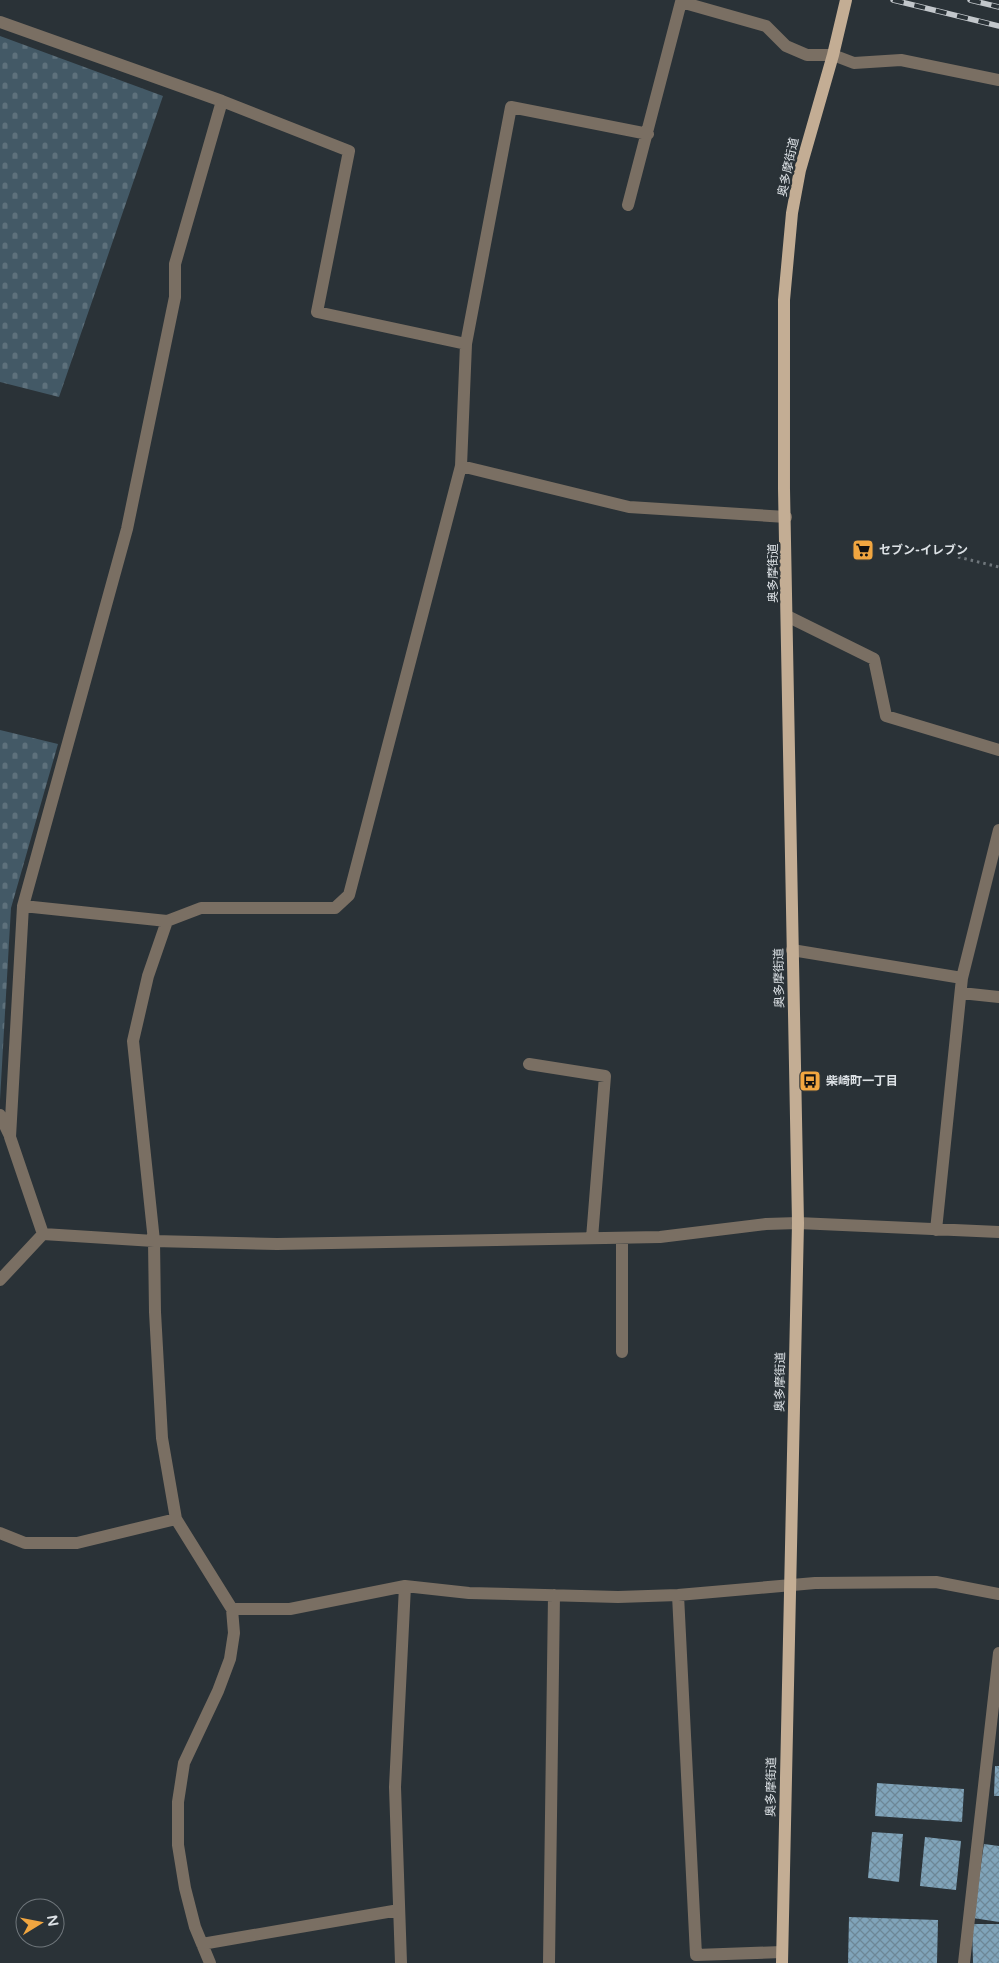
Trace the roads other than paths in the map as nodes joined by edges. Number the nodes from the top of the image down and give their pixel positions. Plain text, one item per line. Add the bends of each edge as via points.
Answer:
1 (846, 0) edge
2 (0, 22) edge
3 (833, 55) junction
4 (999, 80) edge
5 (222, 101) junction
6 (648, 134) junction
7 (628, 205) dead end
8 (466, 344) junction
9 (462, 466) junction
10 (786, 517) junction
11 (787, 616) junction
12 (999, 750) edge
13 (999, 830) edge
14 (23, 906) junction
15 (167, 921) junction
16 (792, 950) junction
17 (962, 978) junction
18 (961, 994) junction
19 (999, 997) edge
20 (529, 1064) dead end
21 (0, 1115) edge
22 (10, 1137) junction
23 (798, 1223) junction
24 (936, 1230) junction
25 (999, 1232) edge
26 (43, 1234) junction
27 (592, 1238) junction
28 (622, 1238) junction
29 (154, 1241) junction
30 (0, 1280) edge
31 (622, 1352) dead end
32 (176, 1519) junction
33 (0, 1533) edge
34 (405, 1586) junction
35 (788, 1586) junction
36 (999, 1594) edge
37 (554, 1595) junction
38 (678, 1595) junction
39 (232, 1609) junction
40 (999, 1653) edge
41 (399, 1910) junction
42 (202, 1944) junction
43 (782, 1958) edge
44 (210, 1963) edge
45 (401, 1963) edge
46 (549, 1963) edge
47 (964, 1963) edge

1 - 3 main road, 奥多摩街道
2 - 5 street
3 - 4 street via 854,62 901,60
3 - 6 street via 807,56 786,46 766,26 681,2
3 - 10 main road, 奥多摩街道 via 800,170 787,257 783,352
5 - 8 street via 349,151 317,312
5 - 14 street via 175,264 175,298 127,529
6 - 7 street
6 - 8 street via 510,107
8 - 9 street
9 - 10 street via 629,507
9 - 15 street via 349,895 335,908 201,908
10 - 11 main road, 奥多摩街道
11 - 12 street via 874,659 886,716
11 - 16 main road, 奥多摩街道
13 - 17 street
14 - 15 street
14 - 22 street
15 - 29 street via 148,976 133,1041
16 - 17 street
16 - 23 main road, 奥多摩街道
17 - 18 street
18 - 19 street
18 - 24 street
20 - 27 street via 605,1076
21 - 22 street
22 - 26 street
23 - 24 street
23 - 28 street
23 - 35 main road, 奥多摩街道
24 - 25 street
26 - 29 street
26 - 30 street
27 - 28 street
27 - 29 street via 277,1244
28 - 31 street
29 - 32 street via 162,1438
32 - 33 street via 77,1544 25,1544
32 - 39 street
34 - 37 street via 469,1593
34 - 39 street via 290,1609
34 - 41 street via 395,1787
35 - 36 street via 936,1582
35 - 38 street
35 - 43 main road, 奥多摩街道
37 - 38 street
37 - 46 street
38 - 43 street via 696,1955
39 - 42 street via 234,1633 230,1659 184,1763 178,1802 178,1845 185,1888
40 - 47 street
41 - 42 street
41 - 45 street
42 - 44 street

